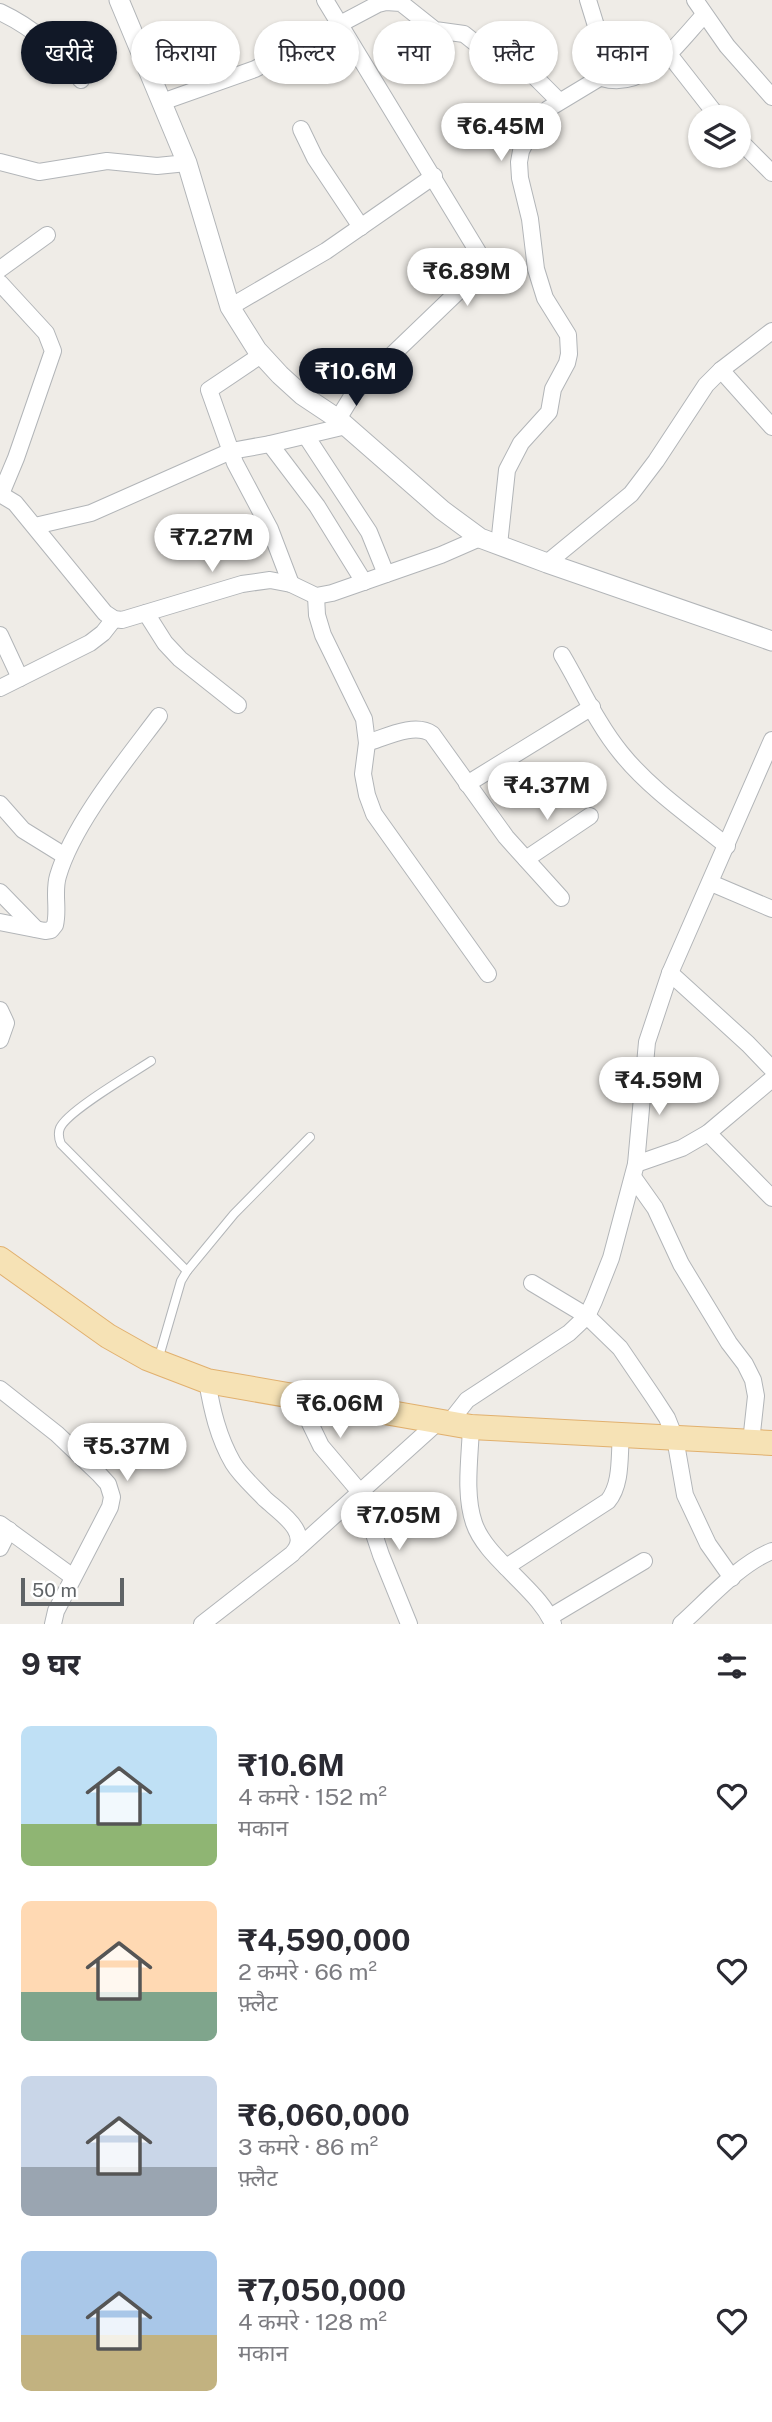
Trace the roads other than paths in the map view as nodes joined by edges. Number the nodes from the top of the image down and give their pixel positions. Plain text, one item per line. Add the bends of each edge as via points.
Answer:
1 (119, 0) edge
2 (325, 0) edge
3 (588, 0) edge
4 (695, 0) edge
5 (366, 5) edge
6 (0, 12) edge
7 (704, 15) junction
8 (21, 21) edge
9 (337, 21) edge
10 (343, 21) edge
11 (594, 21) edge
12 (673, 48) edge
13 (359, 56) edge
14 (673, 59) edge
15 (254, 68) edge
16 (591, 84) edge
17 (772, 97) edge
18 (559, 101) junction
19 (162, 102) junction
20 (709, 105) edge
21 (301, 129) dead end
22 (751, 152) edge
23 (0, 162) edge
24 (187, 163) junction
25 (772, 173) edge
26 (434, 176) junction
27 (361, 227) junction
28 (47, 235) dead end
29 (0, 269) edge
30 (0, 283) edge
31 (230, 307) junction
32 (772, 331) edge
33 (261, 355) junction
34 (721, 370) junction
35 (769, 418) edge
36 (342, 423) junction
37 (306, 436) junction
38 (271, 444) junction
39 (231, 451) junction
40 (1, 494) edge
41 (35, 526) junction
42 (480, 538) junction
43 (499, 545) junction
44 (547, 564) junction
45 (386, 574) junction
46 (364, 582) junction
47 (291, 584) junction
48 (316, 596) junction
49 (146, 613) junction
50 (114, 619) junction
51 (0, 635) edge
52 (772, 641) edge
53 (562, 655) dead end
54 (20, 678) junction
55 (0, 688) edge
56 (237, 705) dead end
57 (592, 707) junction
58 (159, 716) dead end
59 (772, 740) edge
60 (367, 743) junction
61 (467, 784) junction
62 (0, 804) edge
63 (590, 816) dead end
64 (727, 846) junction
65 (65, 856) junction
66 (526, 859) junction
67 (710, 883) junction
68 (0, 892) edge
69 (561, 898) dead end
70 (772, 909) edge
71 (0, 922) edge
72 (36, 929) junction
73 (670, 973) junction
74 (488, 974) dead end
75 (0, 1010) edge
76 (0, 1040) edge
77 (150, 1061) dead end
78 (772, 1069) edge
79 (772, 1079) edge
80 (708, 1133) junction
81 (310, 1137) dead end
82 (635, 1171) junction
83 (770, 1193) edge
84 (0, 1259) edge
85 (187, 1271) junction
86 (532, 1283) dead end
87 (587, 1316) junction
88 (157, 1363) junction
89 (207, 1381) junction
90 (0, 1389) edge
91 (302, 1399) junction
92 (453, 1424) junction
93 (621, 1435) junction
94 (675, 1438) junction
95 (762, 1442) edge
96 (360, 1492) junction
97 (4, 1527) edge
98 (0, 1548) edge
99 (297, 1549) junction
100 (772, 1551) edge
101 (644, 1561) dead end
102 (506, 1567) junction
103 (74, 1577) junction
104 (732, 1578) junction
105 (552, 1621) edge
106 (53, 1624) edge
107 (203, 1624) edge
108 (408, 1624) edge
109 (681, 1624) edge

1 - 19 street
2 - 9 street
3 - 11 street
4 - 7 street
5 - 10 street
5 - 18 street via 401,3 435,30 464,33 488,52 532,74
6 - 8 street
7 - 12 street
7 - 17 street
13 - 26 street
14 - 20 street
15 - 19 street
16 - 18 street
18 - 43 street via 532,129 519,162 540,286 568,335 569,354 553,389 549,412 521,443 507,470
19 - 24 street
21 - 27 street
22 - 25 street
23 - 24 street via 38,172 107,161 157,166
24 - 31 street
26 - 27 street
26 - 36 street via 478,251 480,266 354,393
27 - 31 street
28 - 29 street
30 - 40 street via 46,333 53,351
31 - 33 street
32 - 34 street
33 - 36 street via 302,395
33 - 39 street via 209,390
34 - 35 street
34 - 44 street via 631,494
36 - 37 street
36 - 42 street
37 - 38 street
37 - 45 street via 369,532
38 - 39 street
38 - 46 street
39 - 41 street via 92,513
39 - 47 street
40 - 41 street
41 - 50 street
42 - 43 street
42 - 45 street
43 - 44 street
44 - 52 street
45 - 46 street
46 - 48 street
47 - 48 street
47 - 49 street via 270,580 242,584
48 - 60 street via 323,635 364,719
49 - 50 street
49 - 56 street via 180,659
50 - 54 street via 90,643
51 - 54 street
53 - 57 street
54 - 55 street
57 - 61 street
57 - 64 street via 637,771
58 - 65 street
59 - 64 street
60 - 61 street via 417,728 426,730
60 - 74 street via 363,774 373,814
61 - 66 street
62 - 65 street via 23,830
63 - 66 street
64 - 67 street
65 - 72 street via 56,885 55,925 51,930
66 - 69 street
67 - 70 street
67 - 73 street
68 - 72 street
71 - 72 street
73 - 78 street
73 - 82 street via 647,1042
75 - 76 street via 6,1023
77 - 85 lane via 64,1122 59,1137
79 - 80 street
80 - 82 street
80 - 83 street
81 - 85 lane via 234,1214
82 - 87 street via 611,1258
82 - 95 street via 681,1264 753,1380
84 - 88 main road via 108,1336
85 - 88 lane
86 - 87 street
87 - 92 street via 544,1351 467,1400
87 - 94 street via 620,1348 667,1418
88 - 89 main road
89 - 91 main road
89 - 99 street via 215,1420 234,1465 289,1520 297,1531
90 - 103 street via 57,1434 108,1484 110,1507
91 - 92 main road
91 - 96 street via 321,1446
92 - 93 main road
92 - 96 street
92 - 102 street via 469,1472 474,1524
93 - 94 main road
93 - 102 street via 617,1483 608,1501
94 - 95 main road
94 - 104 street via 685,1495 708,1544
96 - 99 street
96 - 108 street
97 - 98 street
97 - 103 street
99 - 107 street
100 - 104 street
101 - 105 street
102 - 105 street
103 - 106 street
104 - 109 street

